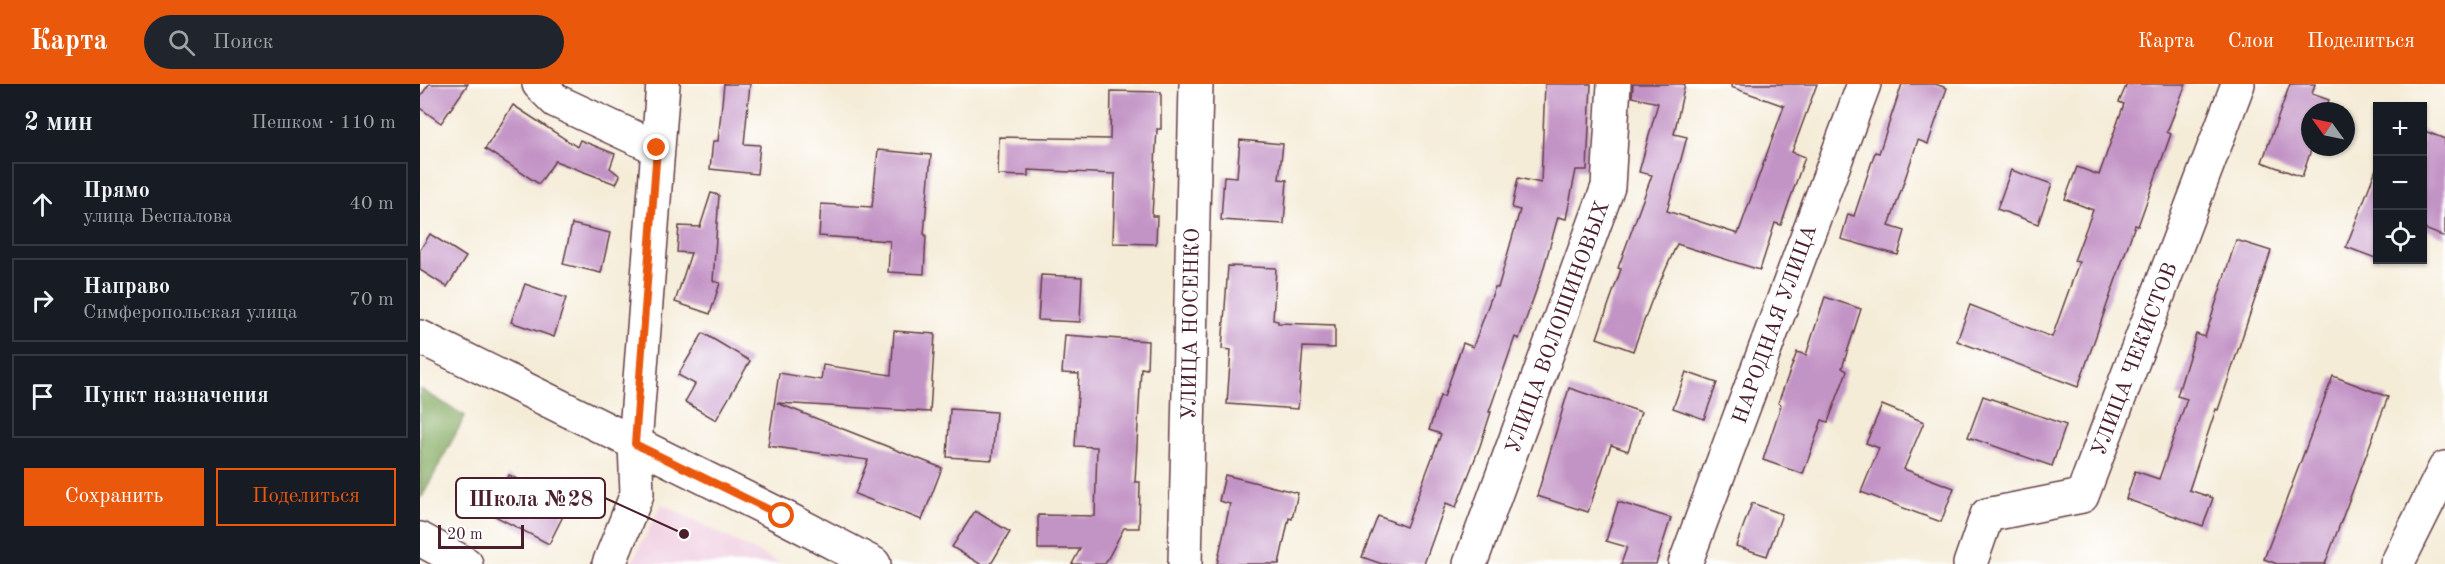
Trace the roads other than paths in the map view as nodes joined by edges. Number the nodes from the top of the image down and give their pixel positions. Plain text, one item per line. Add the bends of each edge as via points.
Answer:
1 (538, 84) edge
2 (663, 84) edge
3 (1196, 84) edge
4 (1614, 84) edge
5 (1864, 84) edge
6 (2238, 84) edge
7 (657, 148) junction
8 (420, 338) edge
9 (635, 444) junction
10 (2445, 468) edge
11 (420, 539) edge
12 (466, 564) edge
13 (609, 564) edge
14 (874, 564) edge
15 (1185, 564) edge
16 (1470, 564) edge
17 (1685, 564) edge
18 (1970, 564) edge
19 (2397, 564) edge

1 - 7 street via 556,100
2 - 7 street
3 - 15 street, УЛИЦА НОСЕНКО
4 - 16 street, УЛИЦА ВОЛОШИНОВЫХ via 1608,187
5 - 17 street, НАРОДНАЯ УЛИЦА
6 - 18 street, УЛИЦА ЧЕКИСТОВ via 2082,496 1987,515
7 - 9 street
8 - 9 street
9 - 13 street via 637,494
9 - 14 street
10 - 19 street
11 - 12 street

